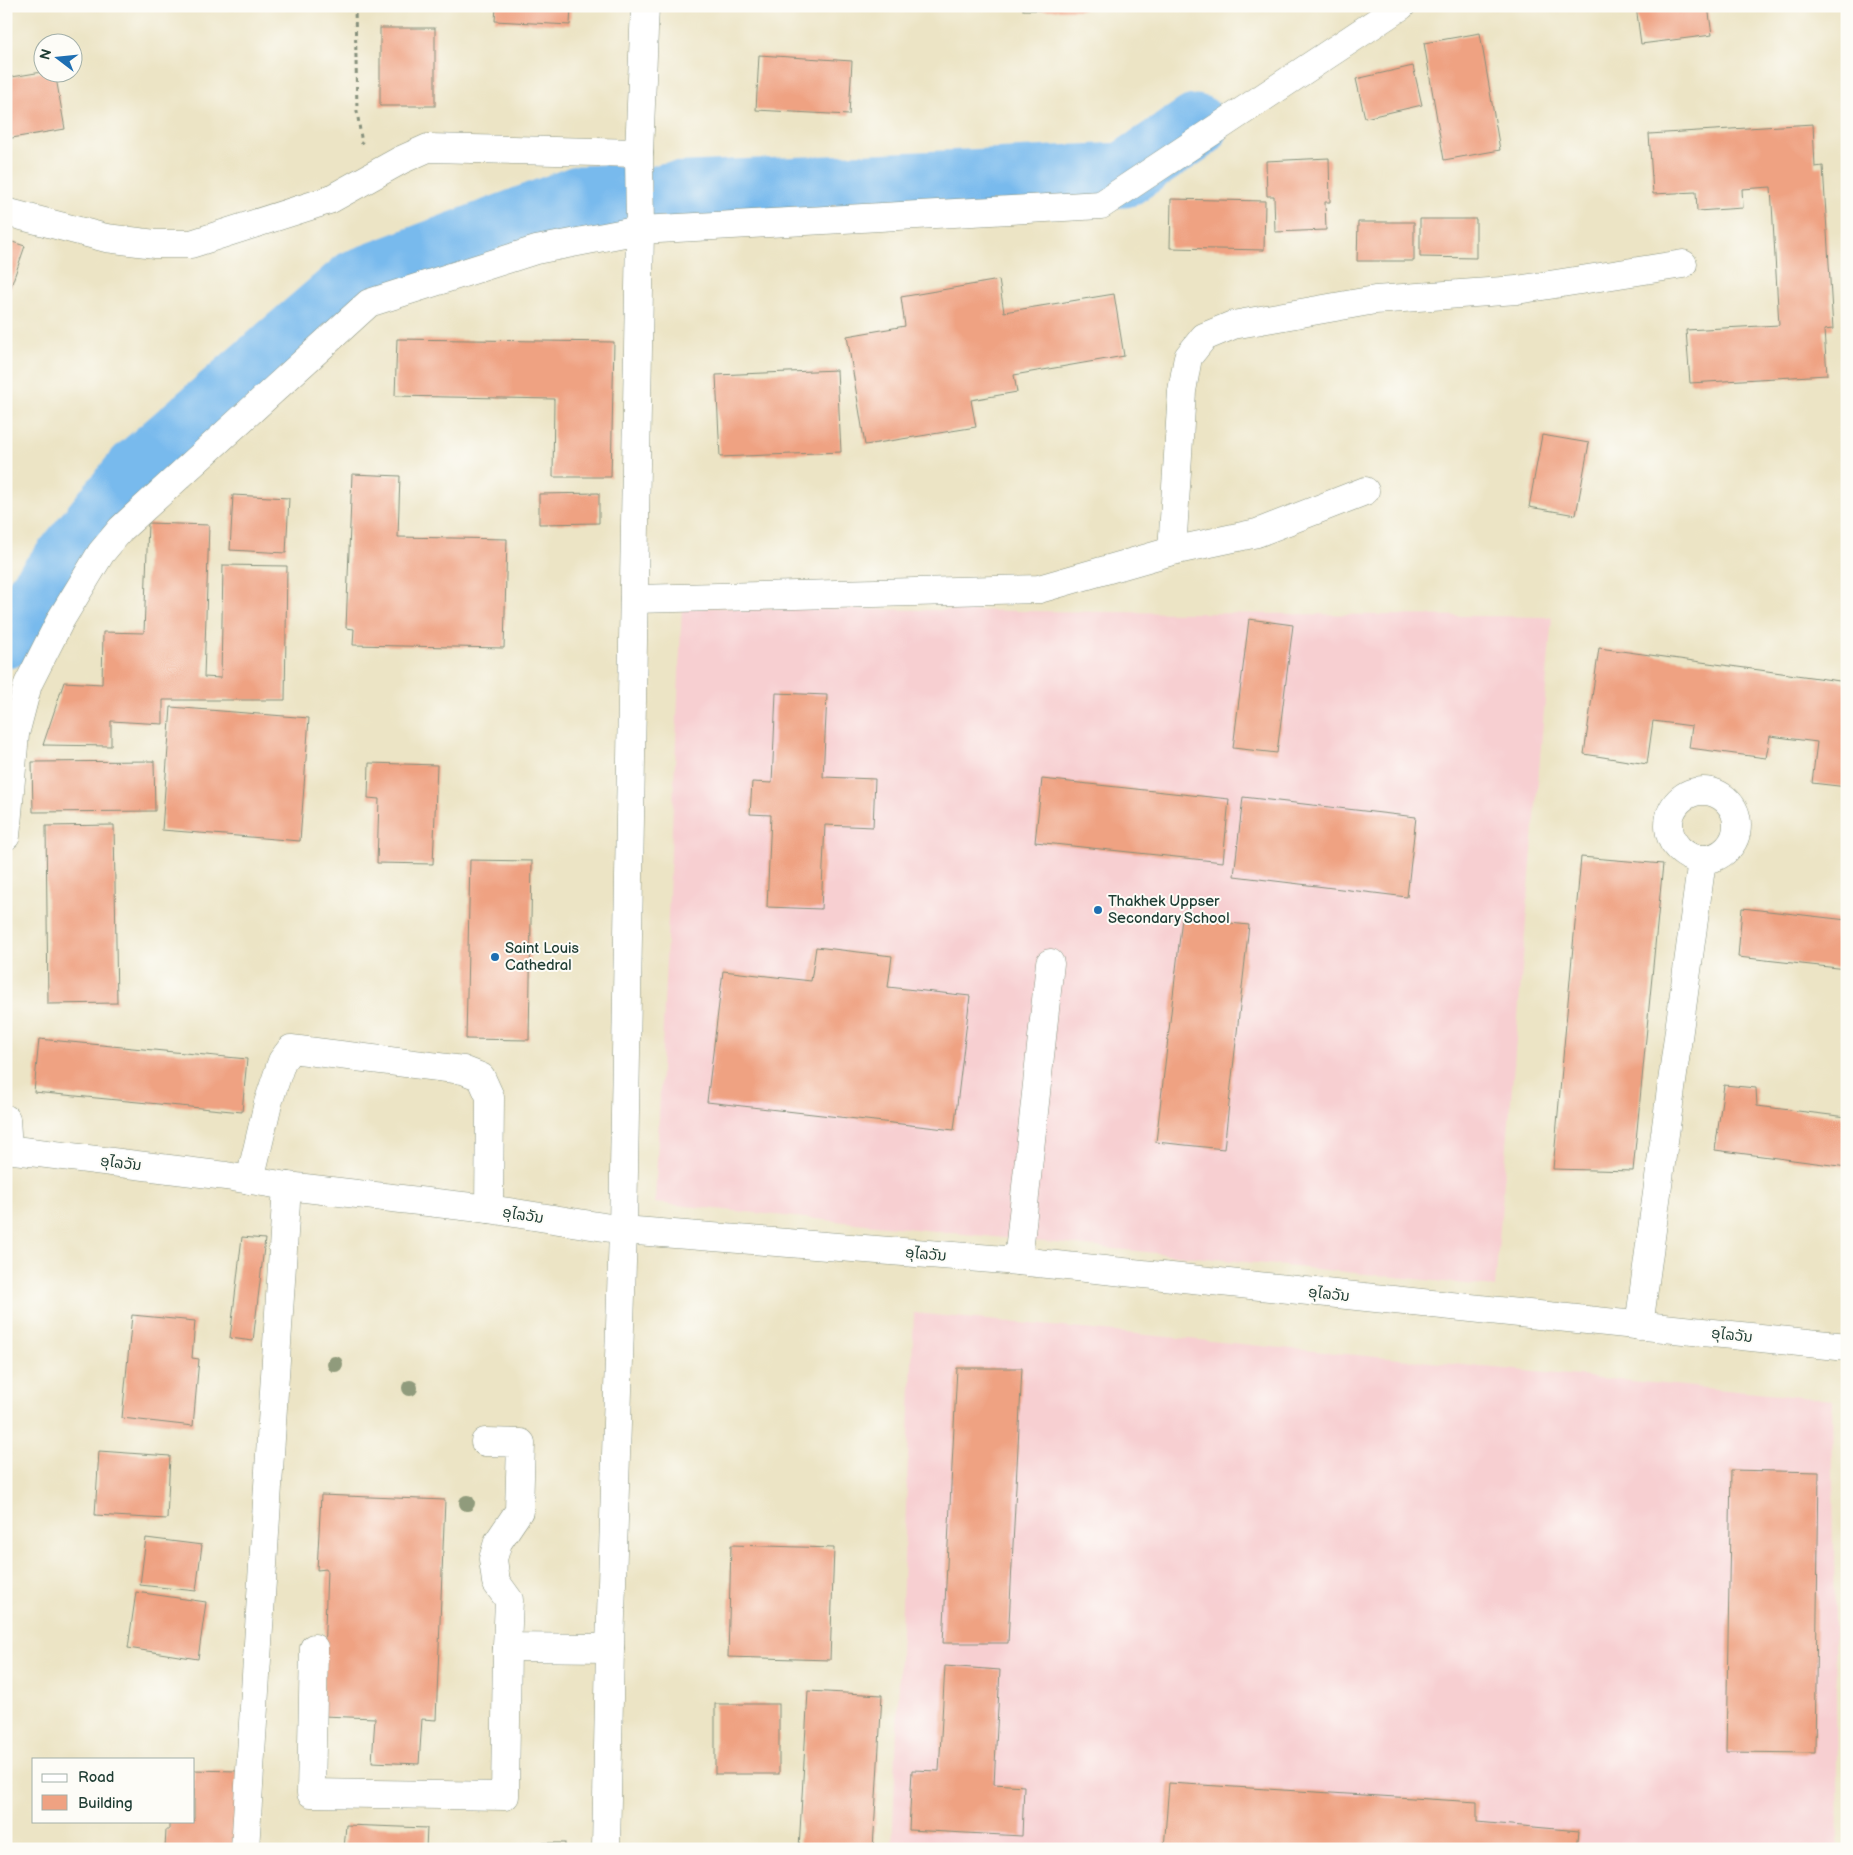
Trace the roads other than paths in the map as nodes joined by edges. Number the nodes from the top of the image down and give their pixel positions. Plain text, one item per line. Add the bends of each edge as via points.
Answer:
1 (645, 6) edge
2 (1401, 6) edge
3 (639, 153) junction
4 (6, 212) edge
5 (640, 230) junction
6 (1683, 264) dead end
7 (1365, 491) dead end
8 (1172, 552) junction
9 (634, 599) junction
10 (11, 732) edge
11 (6, 836) edge
12 (1702, 860) dead end
13 (1050, 963) dead end
14 (6, 1119) edge
15 (7, 1149) edge
16 (250, 1180) junction
17 (287, 1186) junction
18 (488, 1209) junction
19 (623, 1230) junction
20 (1018, 1261) junction
21 (1639, 1326) junction
22 (1847, 1347) edge
23 (485, 1442) dead end
24 (507, 1647) junction
25 (314, 1648) dead end
26 (610, 1648) junction
27 (245, 1849) edge
28 (606, 1849) edge

1 - 3 street
2 - 5 street via 1101,205
3 - 4 street via 428,148 329,200 191,244 154,244 106,238
3 - 5 street
5 - 9 street
5 - 10 street via 536,250 369,303 121,529 101,552 61,619 28,684
6 - 8 street via 1517,290 1375,300 1232,325 1204,337 1188,357 1184,383
7 - 8 street via 1257,533
8 - 9 street via 1039,589
9 - 19 street
10 - 11 street
12 - 21 street
13 - 20 street
14 - 15 street
15 - 16 street, ອຸໄລວັນ
16 - 17 street, ອຸໄລວັນ
16 - 18 street via 268,1103 282,1062 292,1049 463,1070 481,1077 490,1097
17 - 18 street, ອຸໄລວັນ
17 - 27 street
18 - 19 street, ອຸໄລວັນ
19 - 20 street, ອຸໄລວັນ
19 - 26 street
20 - 21 street, ອຸໄລວັນ
21 - 22 street, ອຸໄລວັນ
23 - 24 street via 521,1443 519,1511 498,1542 493,1560 496,1582 509,1600
24 - 25 street via 505,1796 311,1793
24 - 26 street
26 - 28 street

